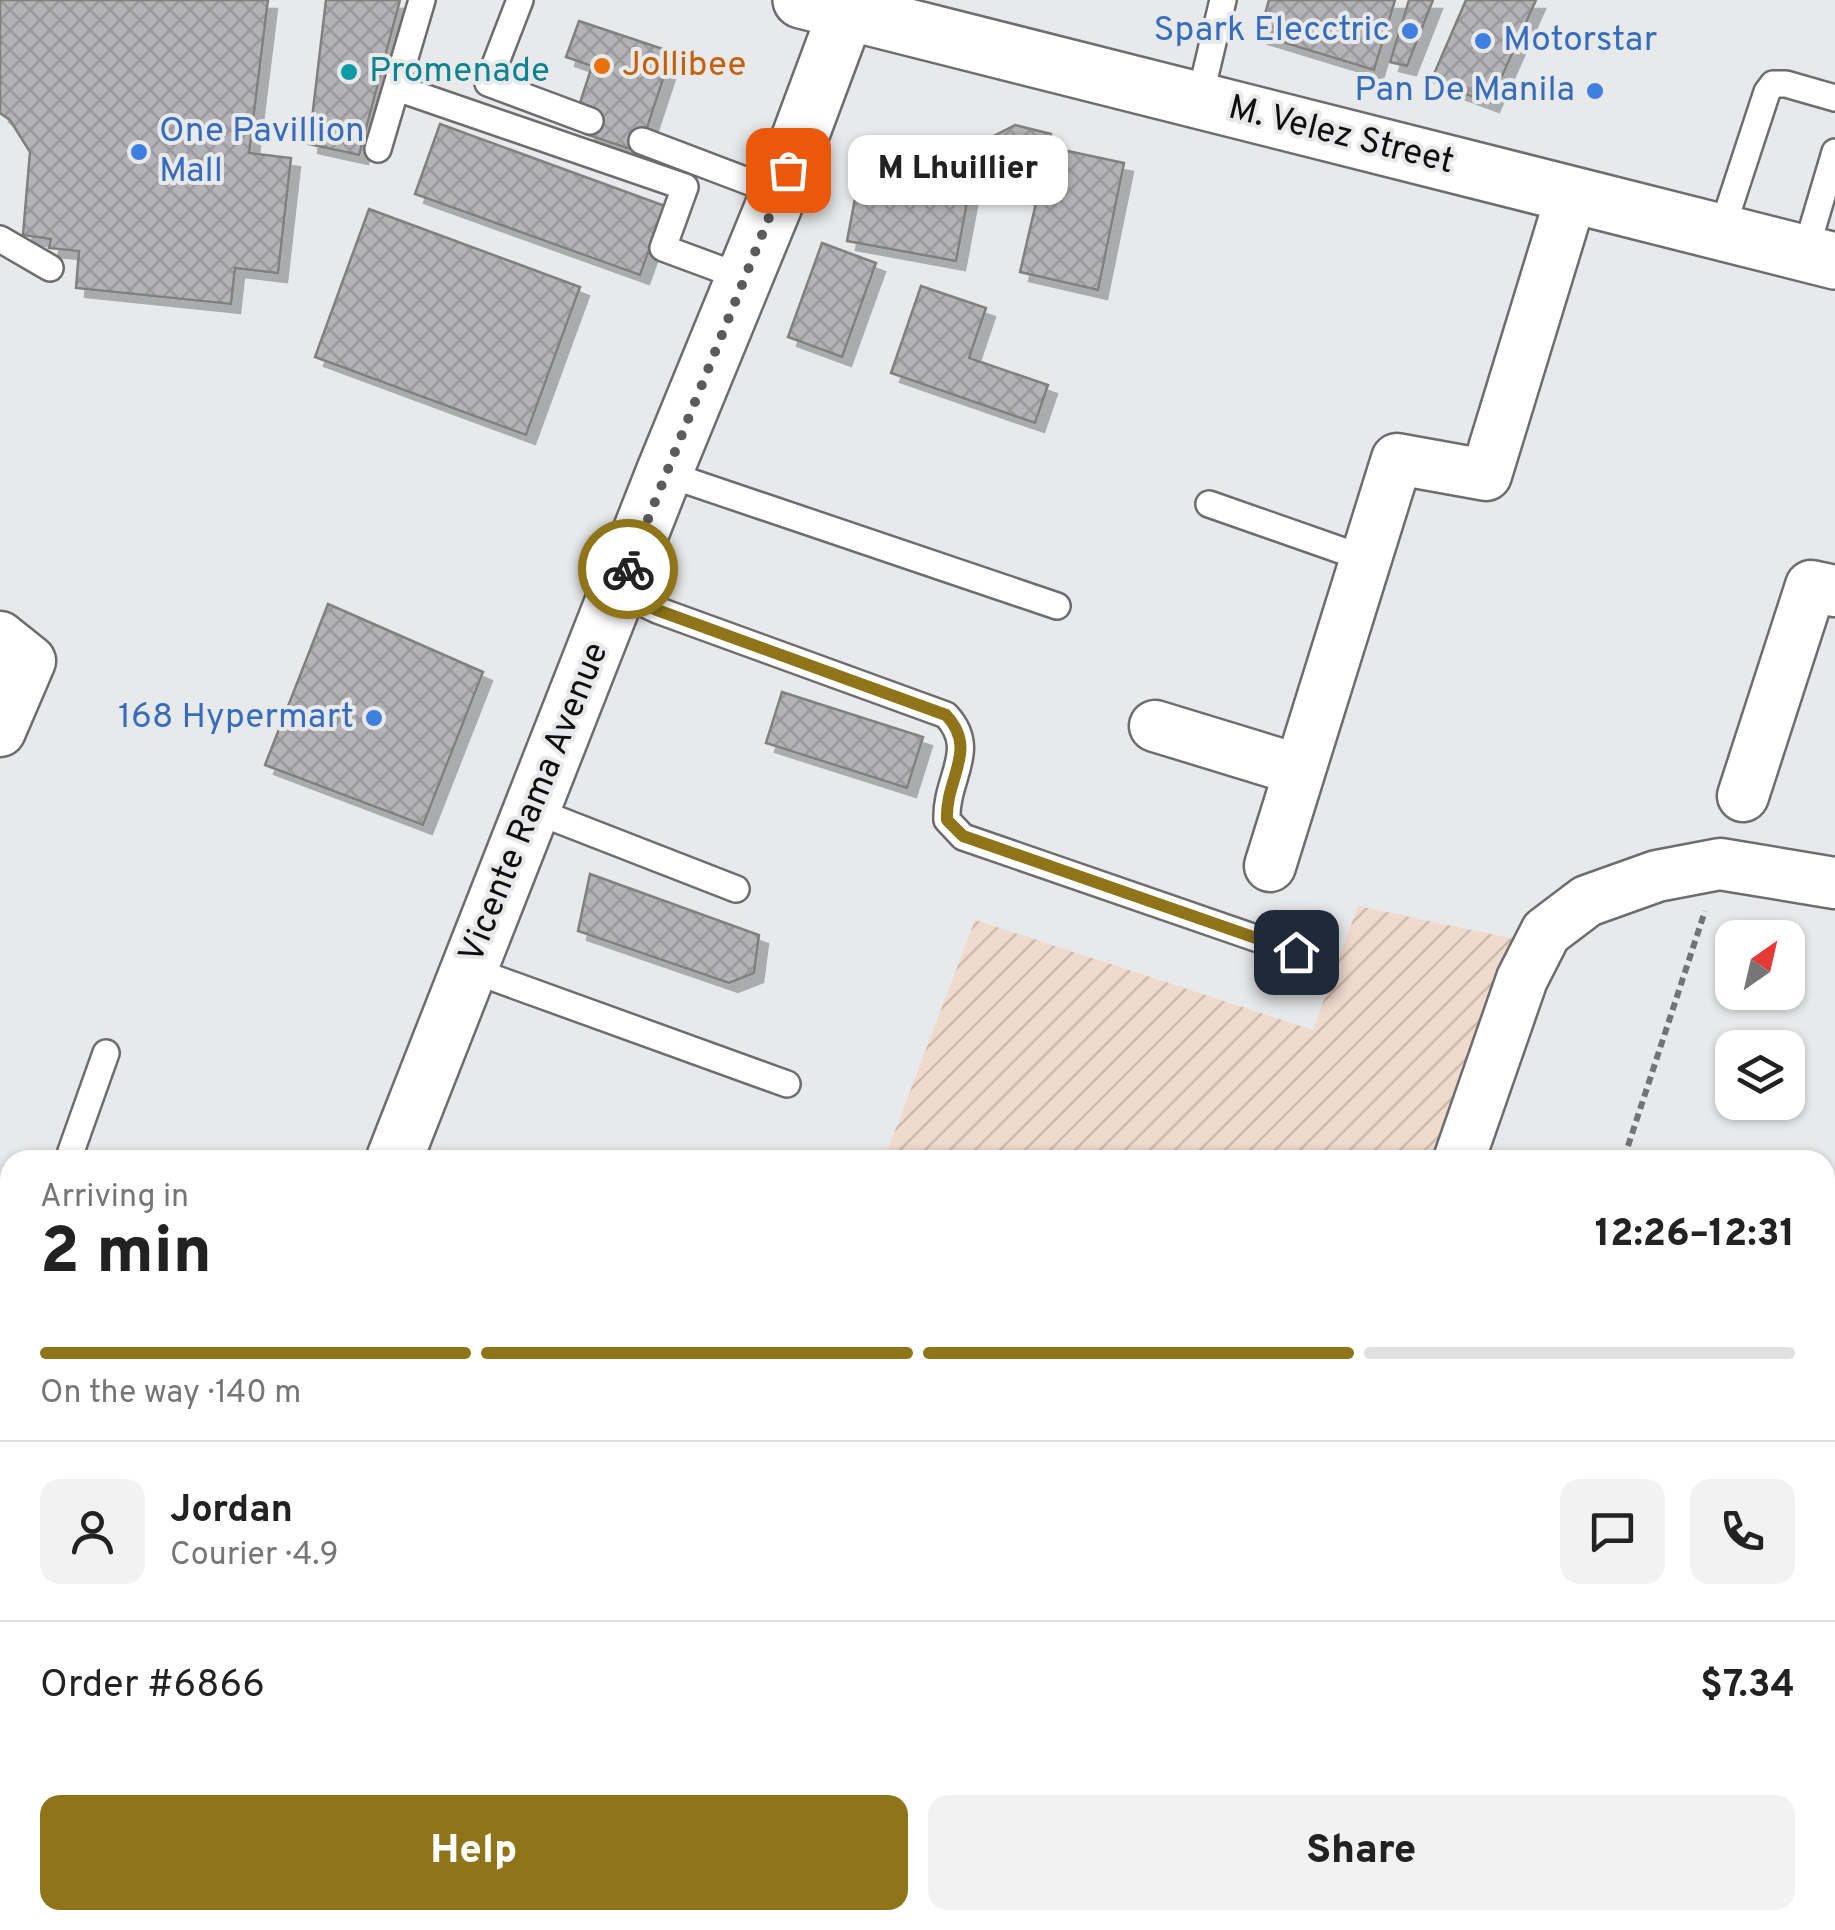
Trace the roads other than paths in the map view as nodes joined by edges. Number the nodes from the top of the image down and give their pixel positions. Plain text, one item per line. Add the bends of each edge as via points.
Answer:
1 (422, 0) edge
2 (520, 0) edge
3 (958, 0) edge
4 (1222, 0) edge
5 (833, 4) edge
6 (1091, 72) junction
7 (397, 88) junction
8 (1835, 98) edge
9 (1199, 101) junction
10 (590, 121) dead end
11 (642, 141) dead end
12 (378, 149) dead end
13 (1835, 152) edge
14 (779, 193) junction
15 (1572, 194) junction
16 (1721, 232) junction
17 (0, 239) edge
18 (1820, 257) edge
19 (50, 268) dead end
20 (744, 278) junction
21 (664, 472) junction
22 (1208, 504) dead end
23 (1366, 559) junction
24 (619, 592) junction
25 (1835, 592) edge
26 (1057, 606) dead end
27 (0, 637) edge
28 (1155, 726) dead end
29 (0, 732) edge
30 (1299, 770) junction
31 (1742, 796) dead end
32 (533, 810) junction
33 (1270, 866) dead end
34 (1835, 883) edge
35 (736, 889) dead end
36 (1296, 952) dead end
37 (469, 969) junction
38 (106, 1052) dead end
39 (786, 1084) dead end
40 (72, 1150) edge
41 (398, 1150) edge
42 (1462, 1150) edge

1 - 7 lane
2 - 10 lane via 488,83
3 - 6 main road
4 - 9 lane
5 - 6 main road, M. Velez Street
5 - 14 main road, Vicente Rama Avenue
6 - 9 main road, M. Velez Street
7 - 12 lane
7 - 20 lane via 685,187 663,248
8 - 16 lane via 1772,84
9 - 15 main road, M. Velez Street
11 - 14 lane
13 - 18 lane
14 - 20 main road, Vicente Rama Avenue
15 - 16 main road, M. Velez Street
15 - 23 street via 1486,475 1397,459
16 - 18 main road, M. Velez Street
17 - 19 lane
20 - 21 main road, Vicente Rama Avenue
21 - 24 main road, Vicente Rama Avenue
21 - 26 lane
22 - 23 lane
23 - 30 street
24 - 32 main road, Vicente Rama Avenue
24 - 36 lane via 946,715 959,728 962,754 946,799 947,820 963,836
25 - 31 street via 1812,586
27 - 29 street via 30,661
28 - 30 street
30 - 33 street
32 - 35 lane
32 - 37 main road, Vicente Rama Avenue
34 - 42 street via 1720,864 1657,876 1587,901 1546,932 1522,979
37 - 39 lane
37 - 41 main road, Vicente Rama Avenue
38 - 40 lane

